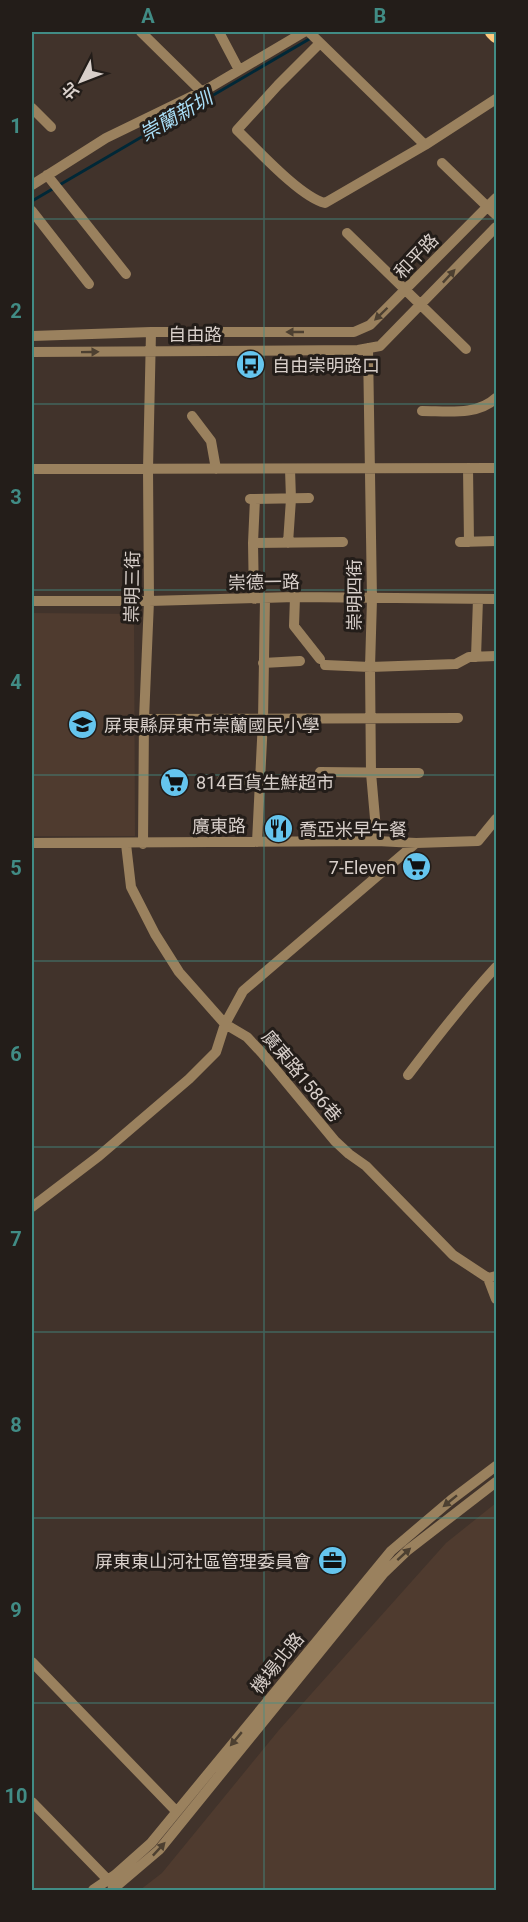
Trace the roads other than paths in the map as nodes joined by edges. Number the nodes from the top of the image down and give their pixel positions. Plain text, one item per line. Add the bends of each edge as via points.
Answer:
1 (141, 32) edge
2 (219, 32) edge
3 (492, 32) edge
4 (312, 35) edge
5 (496, 36) edge
6 (239, 70) junction
7 (202, 92) junction
8 (496, 99) edge
9 (32, 108) edge
10 (51, 127) dead end
11 (425, 145) junction
12 (442, 163) dead end
13 (53, 183) junction
14 (32, 185) edge
15 (496, 198) edge
16 (488, 207) junction
17 (32, 211) edge
18 (496, 215) edge
19 (496, 227) edge
20 (347, 233) dead end
21 (126, 274) dead end
22 (90, 284) dead end
23 (406, 291) junction
24 (422, 305) junction
25 (151, 332) junction
26 (354, 332) joint
27 (32, 336) edge
28 (363, 349) junction
29 (466, 349) dead end
30 (150, 350) junction
31 (32, 352) edge
32 (496, 398) edge
33 (422, 411) dead end
34 (192, 416) dead end
35 (370, 467) junction
36 (468, 468) junction
37 (496, 468) edge
38 (32, 469) edge
39 (148, 469) junction
40 (216, 469) junction
41 (290, 469) junction
42 (291, 498) junction
43 (309, 498) dead end
44 (496, 541) edge
45 (343, 542) dead end
46 (253, 543) junction
47 (288, 543) junction
48 (295, 597) junction
49 (496, 598) edge
50 (259, 599) junction
51 (372, 599) junction
52 (478, 599) junction
53 (32, 601) edge
54 (149, 601) junction
55 (496, 656) edge
56 (476, 657) junction
57 (300, 661) dead end
58 (263, 663) junction
59 (370, 667) junction
60 (458, 718) dead end
61 (144, 719) junction
62 (371, 719) junction
63 (263, 720) junction
64 (320, 772) dead end
65 (371, 773) junction
66 (419, 773) dead end
67 (222, 780) dead end
68 (261, 780) junction
69 (309, 780) dead end
70 (496, 819) edge
71 (376, 841) junction
72 (257, 842) junction
73 (32, 843) edge
74 (143, 843) junction
75 (416, 843) junction
76 (126, 844) junction
77 (496, 967) edge
78 (225, 1024) junction
79 (408, 1075) dead end
80 (32, 1207) edge
81 (492, 1277) edge
82 (496, 1299) edge
83 (496, 1466) edge
84 (496, 1482) edge
85 (32, 1662) edge
86 (32, 1802) edge
87 (176, 1811) junction
88 (112, 1886) edge
89 (93, 1890) edge

1 - 7 street
2 - 6 street
3 - 5 main road
4 - 6 street
4 - 11 street
4 - 11 street via 278,85 237,130 314,201 325,204
6 - 7 street
7 - 13 street via 106,138 87,150
8 - 11 street
9 - 10 street
12 - 16 street
13 - 14 street
13 - 21 street
15 - 16 street, 和平路
16 - 18 street
16 - 23 street, 和平路
17 - 22 street
24 -> 19 street, 和平路
20 - 23 street
23 - 24 street
23 -> 26 street, 和平路 via 370,325
24 - 28 street, 和平路 via 380,346
24 - 29 street
26 -> 25 street, 自由路
25 - 27 street, 自由路
25 - 30 street, 崇明三街
28 - 30 street, 自由路
28 - 35 street, 崇明四街
31 -> 30 street, 自由路
30 - 39 street, 崇明三街
32 - 33 street via 473,411
34 - 40 street via 211,441
35 - 36 street
35 - 41 street
35 - 51 street, 崇明四街
36 - 37 street
36 - 44 street via 464,542
38 - 39 street
39 - 40 street
39 - 54 street, 崇明三街
40 - 41 street
41 - 42 street
42 - 43 street
42 - 46 street via 252,499
42 - 47 street
45 - 47 street
46 - 47 street
46 - 50 street
48 - 50 street, 崇德一路
48 - 51 street, 崇德一路
48 - 59 street via 294,626 323,662
49 - 52 street, 崇德一路
50 - 54 street, 崇德一路
50 - 58 street
51 - 52 street, 崇德一路
51 - 59 street, 崇明四街
52 - 56 street
53 - 54 street, 崇德一路
54 - 61 street, 崇明三街
55 - 56 street
56 - 59 street via 456,664
57 - 58 street
58 - 63 street
59 - 62 street, 崇明四街
60 - 62 street
61 - 63 street
61 - 74 street, 崇明三街
62 - 63 street
62 - 65 street, 崇明四街
63 - 68 street
64 - 65 street
65 - 66 street
65 - 71 street, 崇明四街
67 - 68 street
68 - 69 street
68 - 72 street
70 - 75 street, 廣東路 via 478,841
71 - 72 street, 廣東路
71 - 75 street, 廣東路
72 - 74 street, 廣東路
73 - 76 street, 廣東路
74 - 76 street, 廣東路
75 - 78 street via 243,991
76 - 78 street, 廣東路1586巷 via 131,887 155,934 180,972
77 - 79 street
78 - 80 street via 216,1052 189,1079
78 - 81 street, 廣東路1586巷 via 247,1037 334,1141 366,1166 453,1255
81 - 82 street
83 -> 87 street, 機場北路 via 391,1551
88 -> 84 street, 機場北路 via 159,1850 383,1574
85 - 87 street
86 - 88 street
87 - 88 street, 機場北路
88 - 89 street, 機場北路

